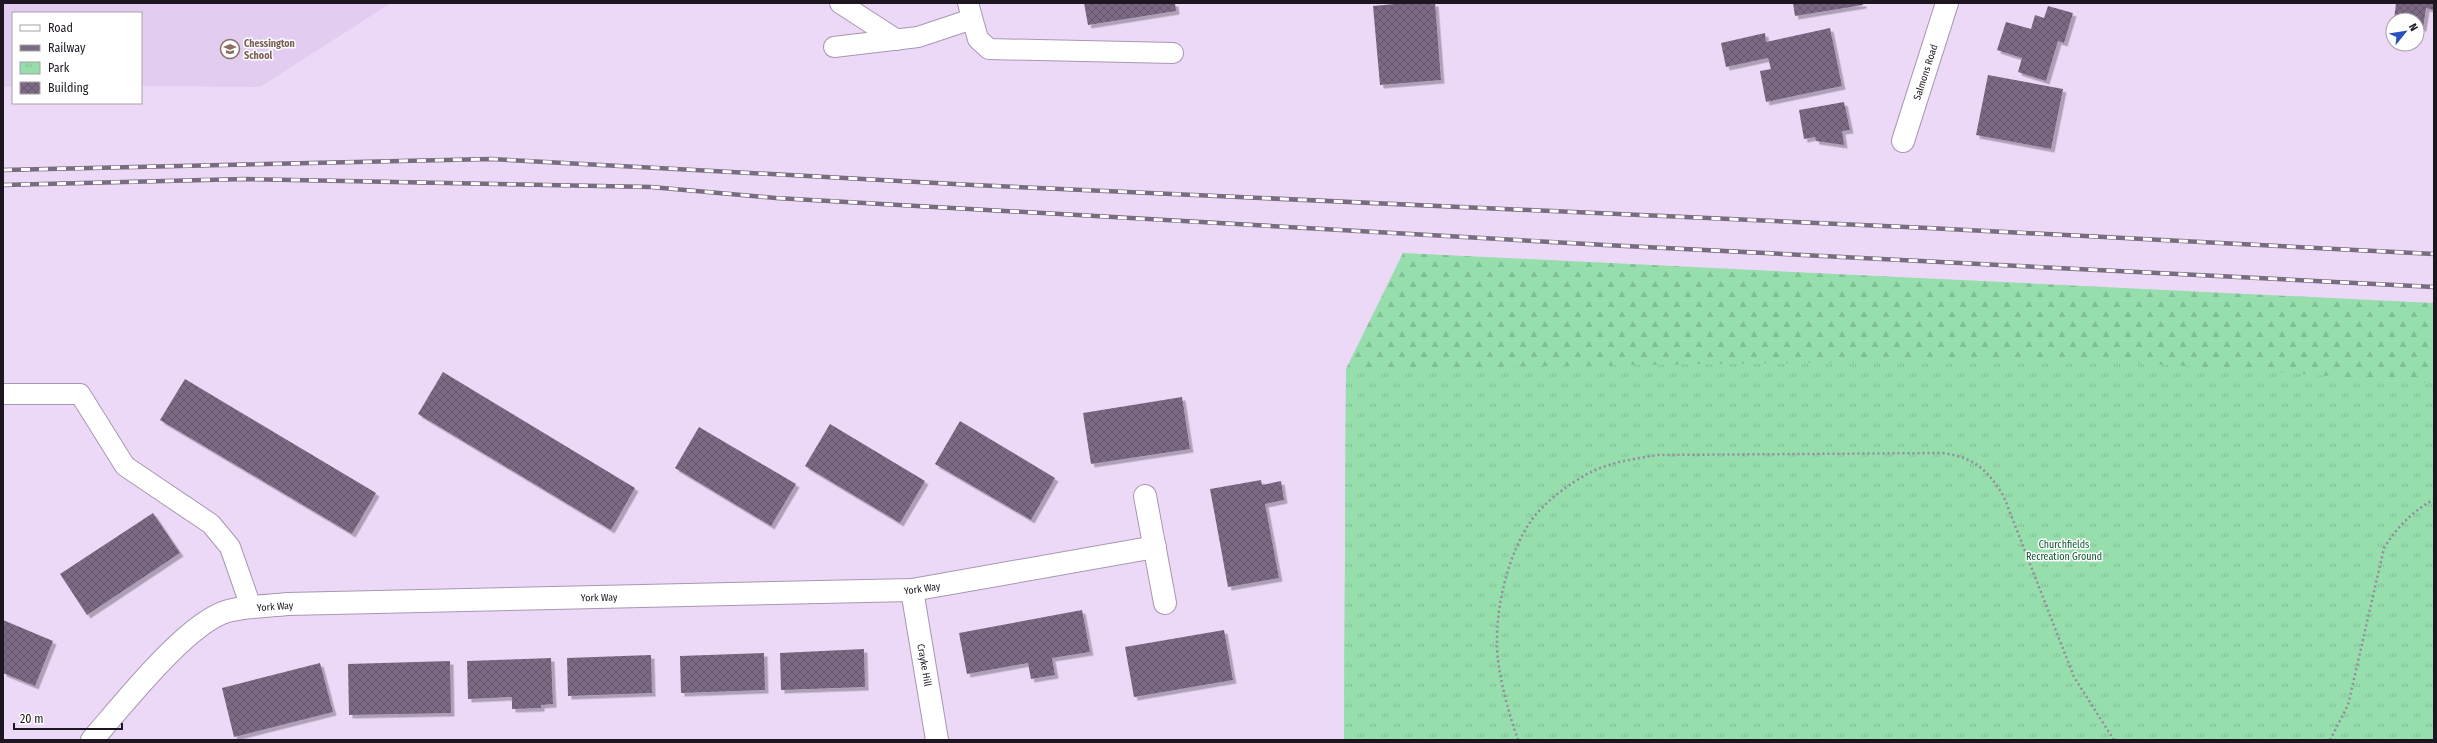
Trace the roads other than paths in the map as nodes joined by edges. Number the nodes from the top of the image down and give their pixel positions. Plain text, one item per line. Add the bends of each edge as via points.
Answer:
1 (840, 3) edge
2 (1947, 3) edge
3 (970, 11) edge
4 (897, 40) junction
5 (834, 48) dead end
6 (1173, 53) dead end
7 (1903, 141) dead end
8 (3, 394) edge
9 (1145, 496) dead end
10 (1155, 547) junction
11 (912, 590) junction
12 (1165, 603) dead end
13 (251, 607) junction
14 (92, 740) edge
15 (937, 740) edge

1 - 4 lane
2 - 7 street, Salmons Road
3 - 4 lane via 918,37
3 - 6 lane via 978,38 989,48
4 - 5 lane
8 - 13 lane via 80,394 125,466 211,524 230,547
9 - 10 street
10 - 11 street, York Way
10 - 12 street
11 - 13 street, York Way via 288,604
11 - 15 street, Crayke Hill
13 - 14 street, York Way via 226,611 202,625 175,646

